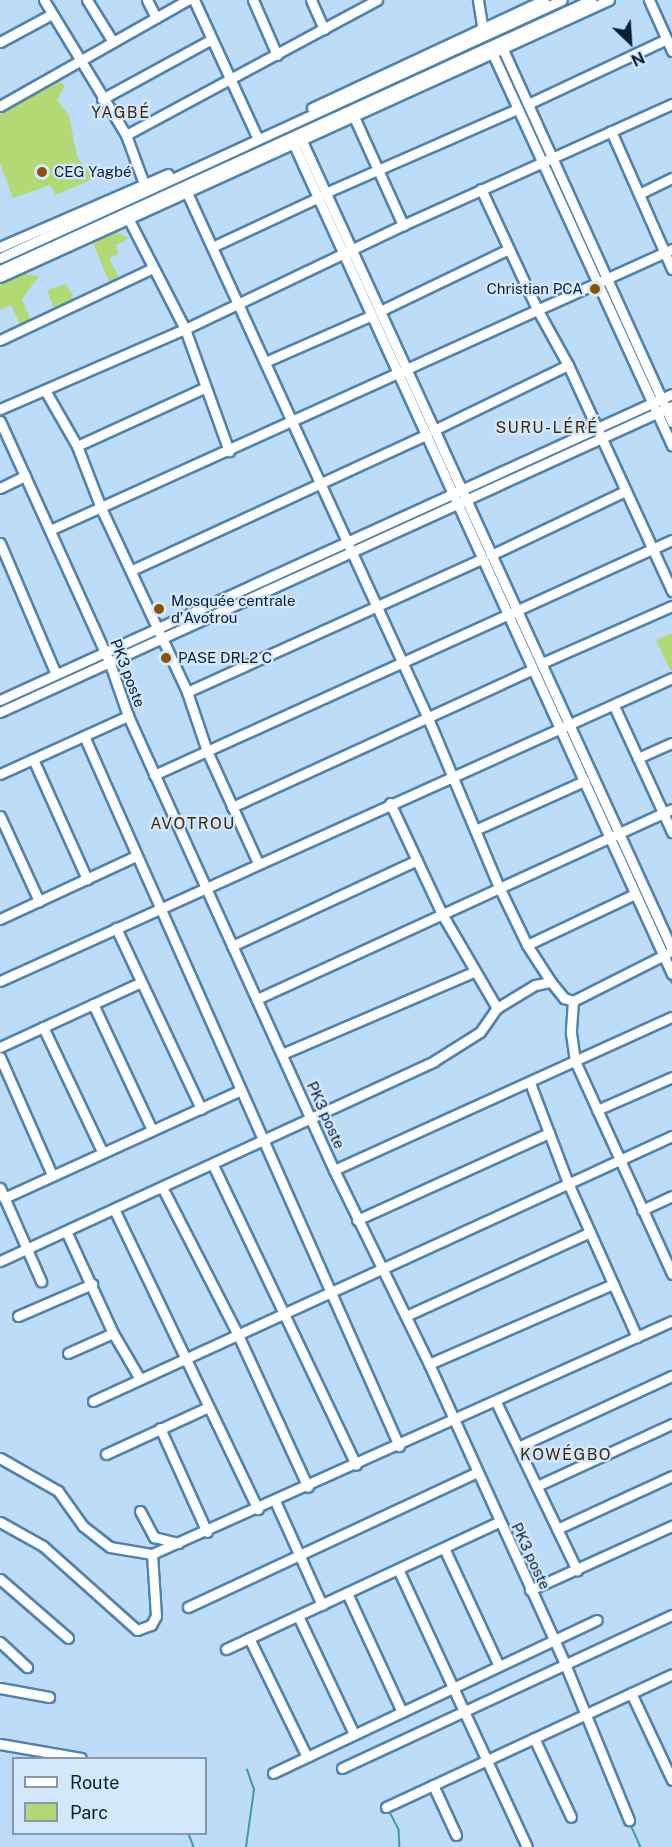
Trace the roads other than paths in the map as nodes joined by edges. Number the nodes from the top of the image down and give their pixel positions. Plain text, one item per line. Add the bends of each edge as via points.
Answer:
1 (44, 0) edge
2 (87, 0) edge
3 (147, 0) edge
4 (187, 0) edge
5 (194, 0) edge
6 (253, 0) edge
7 (311, 0) edge
8 (377, 0) edge
9 (479, 0) edge
10 (544, 0) edge
11 (562, 0) edge
12 (591, 0) edge
13 (609, 0) edge
14 (649, 0) edge
15 (52, 14) junction
16 (156, 18) junction
17 (487, 27) junction
18 (324, 29) junction
19 (212, 39) junction
20 (667, 39) junction
21 (0, 42) edge
22 (112, 42) junction
23 (501, 45) junction
24 (491, 50) junction
25 (672, 51) edge
26 (277, 55) junction
27 (82, 60) junction
28 (231, 81) junction
29 (102, 99) junction
30 (528, 104) junction
31 (672, 104) edge
32 (0, 106) edge
33 (517, 109) junction
34 (354, 117) junction
35 (610, 131) junction
36 (126, 135) junction
37 (256, 135) junction
38 (298, 143) junction
39 (554, 158) junction
40 (542, 164) junction
41 (377, 168) junction
42 (672, 178) edge
43 (144, 184) junction
44 (481, 189) junction
45 (639, 194) junction
46 (188, 195) junction
47 (321, 195) junction
48 (129, 220) junction
49 (403, 225) junction
50 (1, 244) edge
51 (212, 247) junction
52 (509, 249) junction
53 (668, 251) edge
54 (347, 252) junction
55 (0, 258) edge
56 (153, 268) junction
57 (672, 269) edge
58 (0, 270) edge
59 (0, 278) edge
60 (608, 278) junction
61 (598, 283) junction
62 (240, 301) junction
63 (537, 309) junction
64 (380, 310) junction
65 (370, 316) junction
66 (185, 329) junction
67 (0, 340) edge
68 (265, 362) junction
69 (568, 365) junction
70 (403, 372) junction
71 (204, 388) junction
72 (46, 392) junction
73 (672, 394) edge
74 (657, 401) junction
75 (0, 409) edge
76 (665, 409) edge
77 (0, 421) edge
78 (294, 422) junction
79 (672, 422) edge
80 (596, 428) junction
81 (430, 432) junction
82 (603, 438) junction
83 (77, 446) junction
84 (672, 446) edge
85 (229, 451) junction
86 (25, 476) junction
87 (320, 482) junction
88 (0, 488) edge
89 (625, 491) junction
90 (458, 492) junction
91 (463, 502) junction
92 (101, 508) junction
93 (50, 530) junction
94 (672, 540) edge
95 (345, 542) junction
96 (0, 543) edge
97 (653, 549) junction
98 (351, 553) junction
99 (487, 557) junction
100 (132, 570) junction
101 (672, 591) edge
102 (672, 606) edge
103 (375, 609) junction
104 (512, 612) junction
105 (157, 628) junction
106 (161, 639) junction
107 (104, 650) junction
108 (109, 661) junction
109 (401, 663) junction
110 (542, 663) junction
111 (533, 669) junction
112 (56, 674) junction
113 (672, 678) edge
114 (0, 687) edge
115 (187, 692) junction
116 (2, 698) edge
117 (614, 706) junction
118 (0, 712) edge
119 (128, 716) junction
120 (427, 716) junction
121 (564, 727) junction
122 (84, 736) junction
123 (672, 743) edge
124 (207, 751) junction
125 (638, 758) junction
126 (33, 759) junction
127 (0, 774) edge
128 (154, 775) junction
129 (452, 776) junction
130 (584, 781) junction
131 (390, 803) junction
132 (232, 807) junction
133 (668, 811) edge
134 (0, 816) edge
135 (476, 830) junction
136 (672, 832) edge
137 (615, 837) junction
138 (136, 856) junction
139 (417, 860) junction
140 (258, 863) junction
141 (87, 879) junction
142 (206, 887) junction
143 (499, 887) junction
144 (635, 894) junction
145 (39, 901) junction
146 (159, 908) junction
147 (442, 914) junction
148 (0, 919) edge
149 (116, 928) junction
150 (527, 945) junction
151 (232, 946) junction
152 (669, 952) edge
153 (473, 972) junction
154 (672, 974) edge
155 (0, 981) edge
156 (141, 982) junction
157 (551, 982) junction
158 (257, 999) junction
159 (573, 1002) junction
160 (93, 1004) junction
161 (497, 1008) junction
162 (672, 1017) edge
163 (43, 1027) junction
164 (0, 1047) edge
165 (282, 1054) junction
166 (0, 1057) edge
167 (575, 1061) junction
168 (672, 1077) edge
169 (530, 1083) junction
170 (239, 1091) junction
171 (201, 1109) junction
172 (597, 1110) junction
173 (312, 1121) junction
174 (152, 1130) junction
175 (549, 1133) junction
176 (672, 1136) edge
177 (262, 1144) junction
178 (102, 1151) junction
179 (619, 1159) junction
180 (213, 1165) junction
181 (334, 1170) junction
182 (52, 1175) junction
183 (568, 1183) junction
184 (162, 1187) junction
185 (2, 1193) edge
186 (672, 1196) edge
187 (114, 1209) junction
188 (642, 1210) junction
189 (357, 1220) junction
190 (66, 1231) junction
191 (590, 1232) junction
192 (26, 1249) junction
193 (668, 1257) edge
194 (0, 1261) edge
195 (383, 1268) junction
196 (672, 1274) edge
197 (41, 1281) dead end
198 (92, 1284) junction
199 (613, 1284) junction
200 (329, 1293) junction
201 (285, 1314) junction
202 (18, 1316) dead end
203 (406, 1316) junction
204 (672, 1321) edge
205 (113, 1333) junction
206 (238, 1335) junction
207 (637, 1337) junction
208 (68, 1353) dead end
209 (187, 1358) junction
210 (429, 1364) junction
211 (672, 1376) edge
212 (140, 1379) junction
213 (93, 1401) dead end
214 (496, 1402) junction
215 (208, 1407) junction
216 (454, 1421) junction
217 (672, 1424) edge
218 (160, 1428) junction
219 (399, 1446) junction
220 (518, 1447) junction
221 (106, 1454) dead end
222 (0, 1458) edge
223 (356, 1465) junction
224 (477, 1472) junction
225 (672, 1476) edge
226 (537, 1486) junction
227 (308, 1487) junction
228 (275, 1501) junction
229 (258, 1509) junction
230 (140, 1511) dead end
231 (0, 1522) edge
232 (498, 1522) junction
233 (672, 1526) edge
234 (557, 1528) junction
235 (207, 1532) junction
236 (181, 1544) junction
237 (444, 1548) junction
238 (152, 1554) junction
239 (299, 1555) junction
240 (398, 1569) junction
241 (577, 1570) junction
242 (0, 1579) edge
243 (530, 1590) junction
244 (347, 1593) junction
245 (322, 1605) junction
246 (188, 1607) dead end
247 (672, 1615) edge
248 (298, 1616) junction
249 (597, 1620) dead end
250 (68, 1638) dead end
251 (249, 1638) junction
252 (554, 1640) junction
253 (0, 1642) edge
254 (226, 1649) dead end
255 (565, 1664) junction
256 (499, 1666) junction
257 (27, 1667) dead end
258 (672, 1674) edge
259 (453, 1686) junction
260 (0, 1688) edge
261 (631, 1693) junction
262 (49, 1697) dead end
263 (463, 1711) junction
264 (402, 1712) junction
265 (587, 1713) junction
266 (354, 1734) junction
267 (534, 1738) junction
268 (0, 1744) edge
269 (75, 1757) edge
270 (307, 1757) junction
271 (486, 1759) junction
272 (342, 1768) dead end
273 (273, 1773) dead end
274 (672, 1780) edge
275 (433, 1785) junction
276 (386, 1807) dead end
277 (572, 1817) dead end
278 (629, 1820) dead end
279 (456, 1835) dead end
280 (527, 1847) edge

1 - 15 street
2 - 22 street
3 - 16 street
4 - 16 street
5 - 19 street
6 - 26 street
7 - 18 street
8 - 18 street
9 - 17 street
10 - 17 street
11 - 17 street
12 - 23 street
13 - 23 street
14 - 20 street
15 - 21 street
15 - 27 street
16 - 22 street
17 - 23 street
17 - 24 street
17 - 37 street
17 - 55 street
18 - 26 street
19 - 28 street
19 - 29 street
20 - 25 street
20 - 30 street
22 - 27 street
23 - 24 street
23 - 30 street
24 - 33 street
24 - 34 street
24 - 58 street
26 - 28 street
27 - 29 street
27 - 32 street
28 - 36 street
28 - 37 street
29 - 36 street
30 - 39 street
31 - 35 street
33 - 40 street
33 - 41 street
34 - 38 street
34 - 41 street
35 - 39 street
35 - 45 street
36 - 43 street
37 - 43 street
38 - 46 street
38 - 47 street
39 - 40 street
39 - 60 street
40 - 44 street
40 - 61 street
41 - 47 street
41 - 49 street
42 - 45 street
43 - 50 street
44 - 49 street
44 - 52 street
45 - 53 street
46 - 48 street
46 - 51 street
47 - 51 street
47 - 54 street
48 - 56 street
48 - 59 street
49 - 54 street
51 - 62 street
52 - 63 street
52 - 64 street
53 - 57 street
53 - 60 street
54 - 62 street
54 - 64 street
54 - 65 street
56 - 66 street
56 - 67 street
60 - 61 street
60 - 74 street
61 - 63 street
61 - 74 street
62 - 66 street
62 - 68 street
63 - 69 street
63 - 70 street
64 - 70 street
65 - 68 street
65 - 70 street
66 - 71 street
66 - 72 street
68 - 78 street
69 - 80 street
69 - 81 street
70 - 78 street
70 - 81 street
71 - 83 street
71 - 85 street
72 - 75 street
72 - 83 street
73 - 74 street
74 - 76 street
74 - 80 street
76 - 79 street
76 - 82 street
76 - 84 street
77 - 86 street, PK3 poste
78 - 85 street
78 - 87 street
80 - 82 street
80 - 90 street
81 - 87 street
81 - 90 street
82 - 89 street
82 - 91 street
83 - 92 street
85 - 92 street
86 - 88 street
86 - 93 street, PK3 poste
87 - 95 street
87 - 100 street
89 - 97 street
89 - 99 street
90 - 91 street
90 - 95 street
91 - 98 street
91 - 99 street
92 - 93 street
92 - 100 street
93 - 107 street, PK3 poste
94 - 97 street
95 - 98 street
95 - 105 street
96 - 112 street
97 - 101 street
97 - 104 street
98 - 103 street
98 - 106 street
99 - 103 street
99 - 104 street
100 - 105 street
102 - 110 street
103 - 109 street
103 - 115 street
104 - 109 street
104 - 110 street
104 - 111 street
105 - 106 street
105 - 107 street
106 - 108 street
106 - 115 street
107 - 108 street, PK3 poste
107 - 112 street
108 - 118 street
108 - 119 street, PK3 poste
109 - 120 street
109 - 124 street
110 - 121 street
111 - 120 street
111 - 121 street
112 - 116 street
113 - 117 street
114 - 116 street
115 - 124 street
117 - 121 street
117 - 125 street
119 - 122 street
119 - 128 street, PK3 poste
120 - 129 street
120 - 132 street
121 - 129 street
121 - 130 street
121 - 137 street
122 - 126 street
122 - 138 street
123 - 125 street
124 - 128 street
124 - 132 street
125 - 133 street
126 - 127 street
126 - 141 street
128 - 142 street, PK3 poste
129 - 131 street
129 - 135 street
130 - 135 street
130 - 137 street
131 - 139 street
131 - 140 street
132 - 140 street
133 - 136 street
133 - 137 street
134 - 145 street
135 - 143 street
137 - 143 street
137 - 144 street
137 - 152 street
138 - 141 street
138 - 146 street
139 - 147 street
139 - 151 street
140 - 142 street
141 - 145 street
142 - 146 street
142 - 151 street, PK3 poste
143 - 147 street
143 - 150 street
144 - 150 street
144 - 152 street
145 - 148 street
146 - 149 street
146 - 170 street
147 - 153 street
147 - 158 street
149 - 155 street
149 - 156 street
150 - 157 street
151 - 158 street, PK3 poste
152 - 154 street
152 - 159 street
153 - 161 street
153 - 165 street
156 - 160 street
156 - 171 street
157 - 159 street via 564,998
157 - 161 street via 535,985
158 - 165 street, PK3 poste
159 - 167 street via 571,1033
160 - 163 street
160 - 174 street
161 - 173 street via 480,1032 434,1061
162 - 167 street
163 - 164 street
163 - 178 street
165 - 173 street, PK3 poste
166 - 182 street
167 - 169 street
167 - 172 street
168 - 172 street
169 - 175 street
169 - 181 street
170 - 171 street
170 - 177 street
171 - 174 street
172 - 179 street
173 - 177 street
173 - 181 street, PK3 poste
174 - 178 street
175 - 183 street
175 - 189 street
176 - 179 street
177 - 180 street
177 - 200 street
178 - 182 street
179 - 183 street
179 - 188 street
180 - 184 street
180 - 201 street
181 - 189 street, PK3 poste
182 - 185 street
183 - 191 street
183 - 195 street
184 - 187 street
184 - 206 street
185 - 192 street
186 - 188 street
187 - 190 street
187 - 209 street
188 - 193 street
189 - 195 street, PK3 poste
190 - 192 street
190 - 198 street
191 - 199 street
191 - 203 street
192 - 194 street
192 - 197 street
193 - 196 street
195 - 200 street
195 - 203 street, PK3 poste
198 - 202 street
198 - 205 street
199 - 207 street
199 - 210 street
200 - 201 street
200 - 219 street
201 - 206 street
201 - 223 street
203 - 210 street, PK3 poste
204 - 207 street
205 - 208 street
205 - 212 street
206 - 209 street
206 - 227 street
207 - 214 street
209 - 212 street
209 - 215 street
210 - 216 street, PK3 poste
211 - 220 street
212 - 213 street
214 - 216 street
214 - 220 street
215 - 218 street
215 - 229 street
216 - 219 street
216 - 224 street, PK3 poste
217 - 226 street
218 - 221 street
218 - 235 street
219 - 223 street
220 - 226 street
222 - 238 street via 58,1491 83,1526 103,1543 126,1552
223 - 227 street
224 - 232 street, PK3 poste
224 - 239 street
225 - 234 street
226 - 234 street
227 - 228 street
228 - 229 street
228 - 239 street
229 - 235 street
230 - 236 street via 154,1537
231 - 238 street via 43,1546 137,1630 151,1625 156,1617
232 - 237 street
232 - 243 street, PK3 poste
233 - 241 street
234 - 241 street
235 - 236 street
236 - 238 street
237 - 240 street
237 - 256 street
239 - 245 street
239 - 246 street
240 - 244 street
240 - 259 street
241 - 243 street
242 - 250 street
243 - 252 street, PK3 poste
244 - 245 street
244 - 264 street
245 - 248 street
247 - 255 street
248 - 251 street
248 - 266 street
249 - 252 street
251 - 254 street
251 - 270 street
252 - 255 street, PK3 poste
252 - 256 street
253 - 257 street
255 - 263 street
255 - 265 street, PK3 poste
256 - 259 street
258 - 261 street
259 - 263 street
259 - 264 street
260 - 262 street
261 - 265 street
261 - 274 street
263 - 271 street
263 - 272 street
264 - 266 street
265 - 267 street
265 - 278 street, PK3 poste
266 - 270 street
267 - 271 street
267 - 277 street
268 - 269 street
270 - 273 street
271 - 275 street
271 - 280 street
275 - 276 street
275 - 279 street

